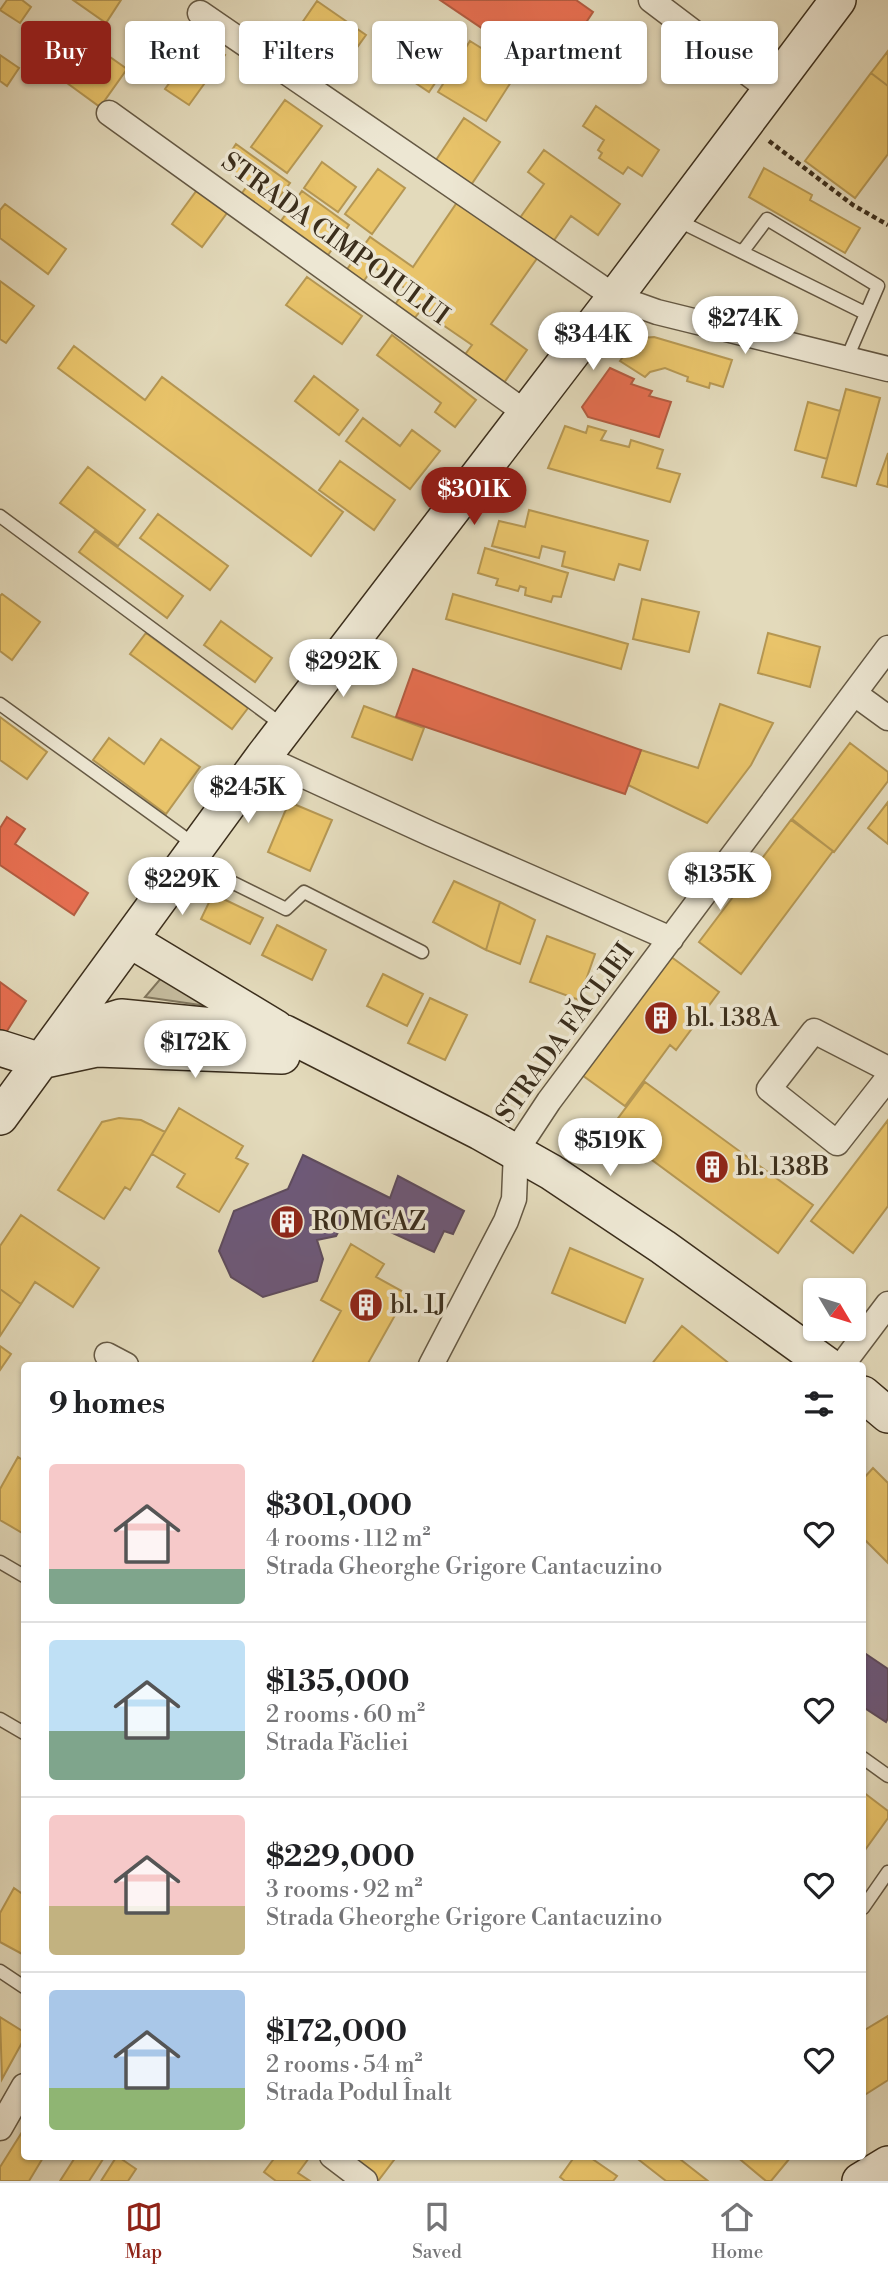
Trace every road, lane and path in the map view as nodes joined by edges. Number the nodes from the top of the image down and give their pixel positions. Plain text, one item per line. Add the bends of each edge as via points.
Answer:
1 (651, 0) edge
2 (838, 0) edge
3 (200, 13) dead end
4 (770, 90) junction
5 (109, 113) dead end
6 (767, 139) dead end
7 (674, 218) junction
8 (888, 225) edge
9 (743, 251) junction
10 (615, 297) junction
11 (865, 313) junction
12 (847, 358) junction
13 (888, 369) edge
14 (526, 413) junction
15 (0, 516) edge
16 (888, 648) edge
17 (855, 694) junction
18 (0, 704) edge
19 (888, 718) edge
20 (286, 727) junction
21 (263, 757) junction
22 (193, 854) junction
23 (671, 939) junction
24 (130, 940) junction
25 (422, 952) dead end
26 (285, 1033) junction
27 (0, 1048) edge
28 (41, 1061) junction
29 (348, 1065) junction
30 (888, 1069) edge
31 (888, 1078) edge
32 (0, 1117) edge
33 (516, 1151) junction
34 (888, 1304) edge
35 (433, 1362) edge
36 (823, 1362) edge
37 (844, 1362) edge
38 (866, 1397) edge
39 (888, 1415) edge
40 (0, 1562) edge
41 (21, 1574) edge
42 (0, 1719) edge
43 (21, 1731) edge
44 (866, 1760) edge
45 (888, 1776) edge
46 (888, 1872) edge
47 (866, 1904) edge
48 (0, 1971) edge
49 (21, 1985) edge
50 (21, 2092) edge
51 (0, 2128) edge
52 (337, 2160) edge
53 (888, 2164) edge
54 (365, 2181) edge
55 (860, 2181) edge

1 - 4 street
2 - 4 main road
3 - 10 street
4 - 7 main road
5 - 14 street, STRADA CIMPOIULUI
6 - 8 path via 853,205
7 - 9 lane
7 - 10 main road
9 - 11 lane
9 - 11 lane via 766,219 878,286
10 - 12 street via 657,312
10 - 14 main road
11 - 12 lane
12 - 13 street
14 - 20 main road
15 - 20 lane
16 - 17 street, STRADA FĂCLIEI
17 - 19 street
17 - 23 street, STRADA FĂCLIEI
18 - 22 lane
20 - 21 main road
21 - 22 main road
21 - 23 street
22 - 24 main road
22 - 25 lane via 286,909 304,892
23 - 33 street, STRADA FĂCLIEI
24 - 26 main road
24 - 28 main road
26 - 28 main road via 121,1017 89,1027
26 - 29 main road
27 - 28 main road
28 - 29 main road via 97,1049 251,1053
28 - 32 main road
29 - 33 main road
30 - 31 street via 814,1031 769,1089 837,1143
33 - 35 street via 513,1199 506,1221
33 - 36 main road via 663,1247
34 - 37 street
38 - 39 main road
40 - 41 lane
42 - 43 lane
44 - 45 lane
46 - 47 lane
48 - 49 lane
50 - 51 street
52 - 54 street
53 - 55 main road

